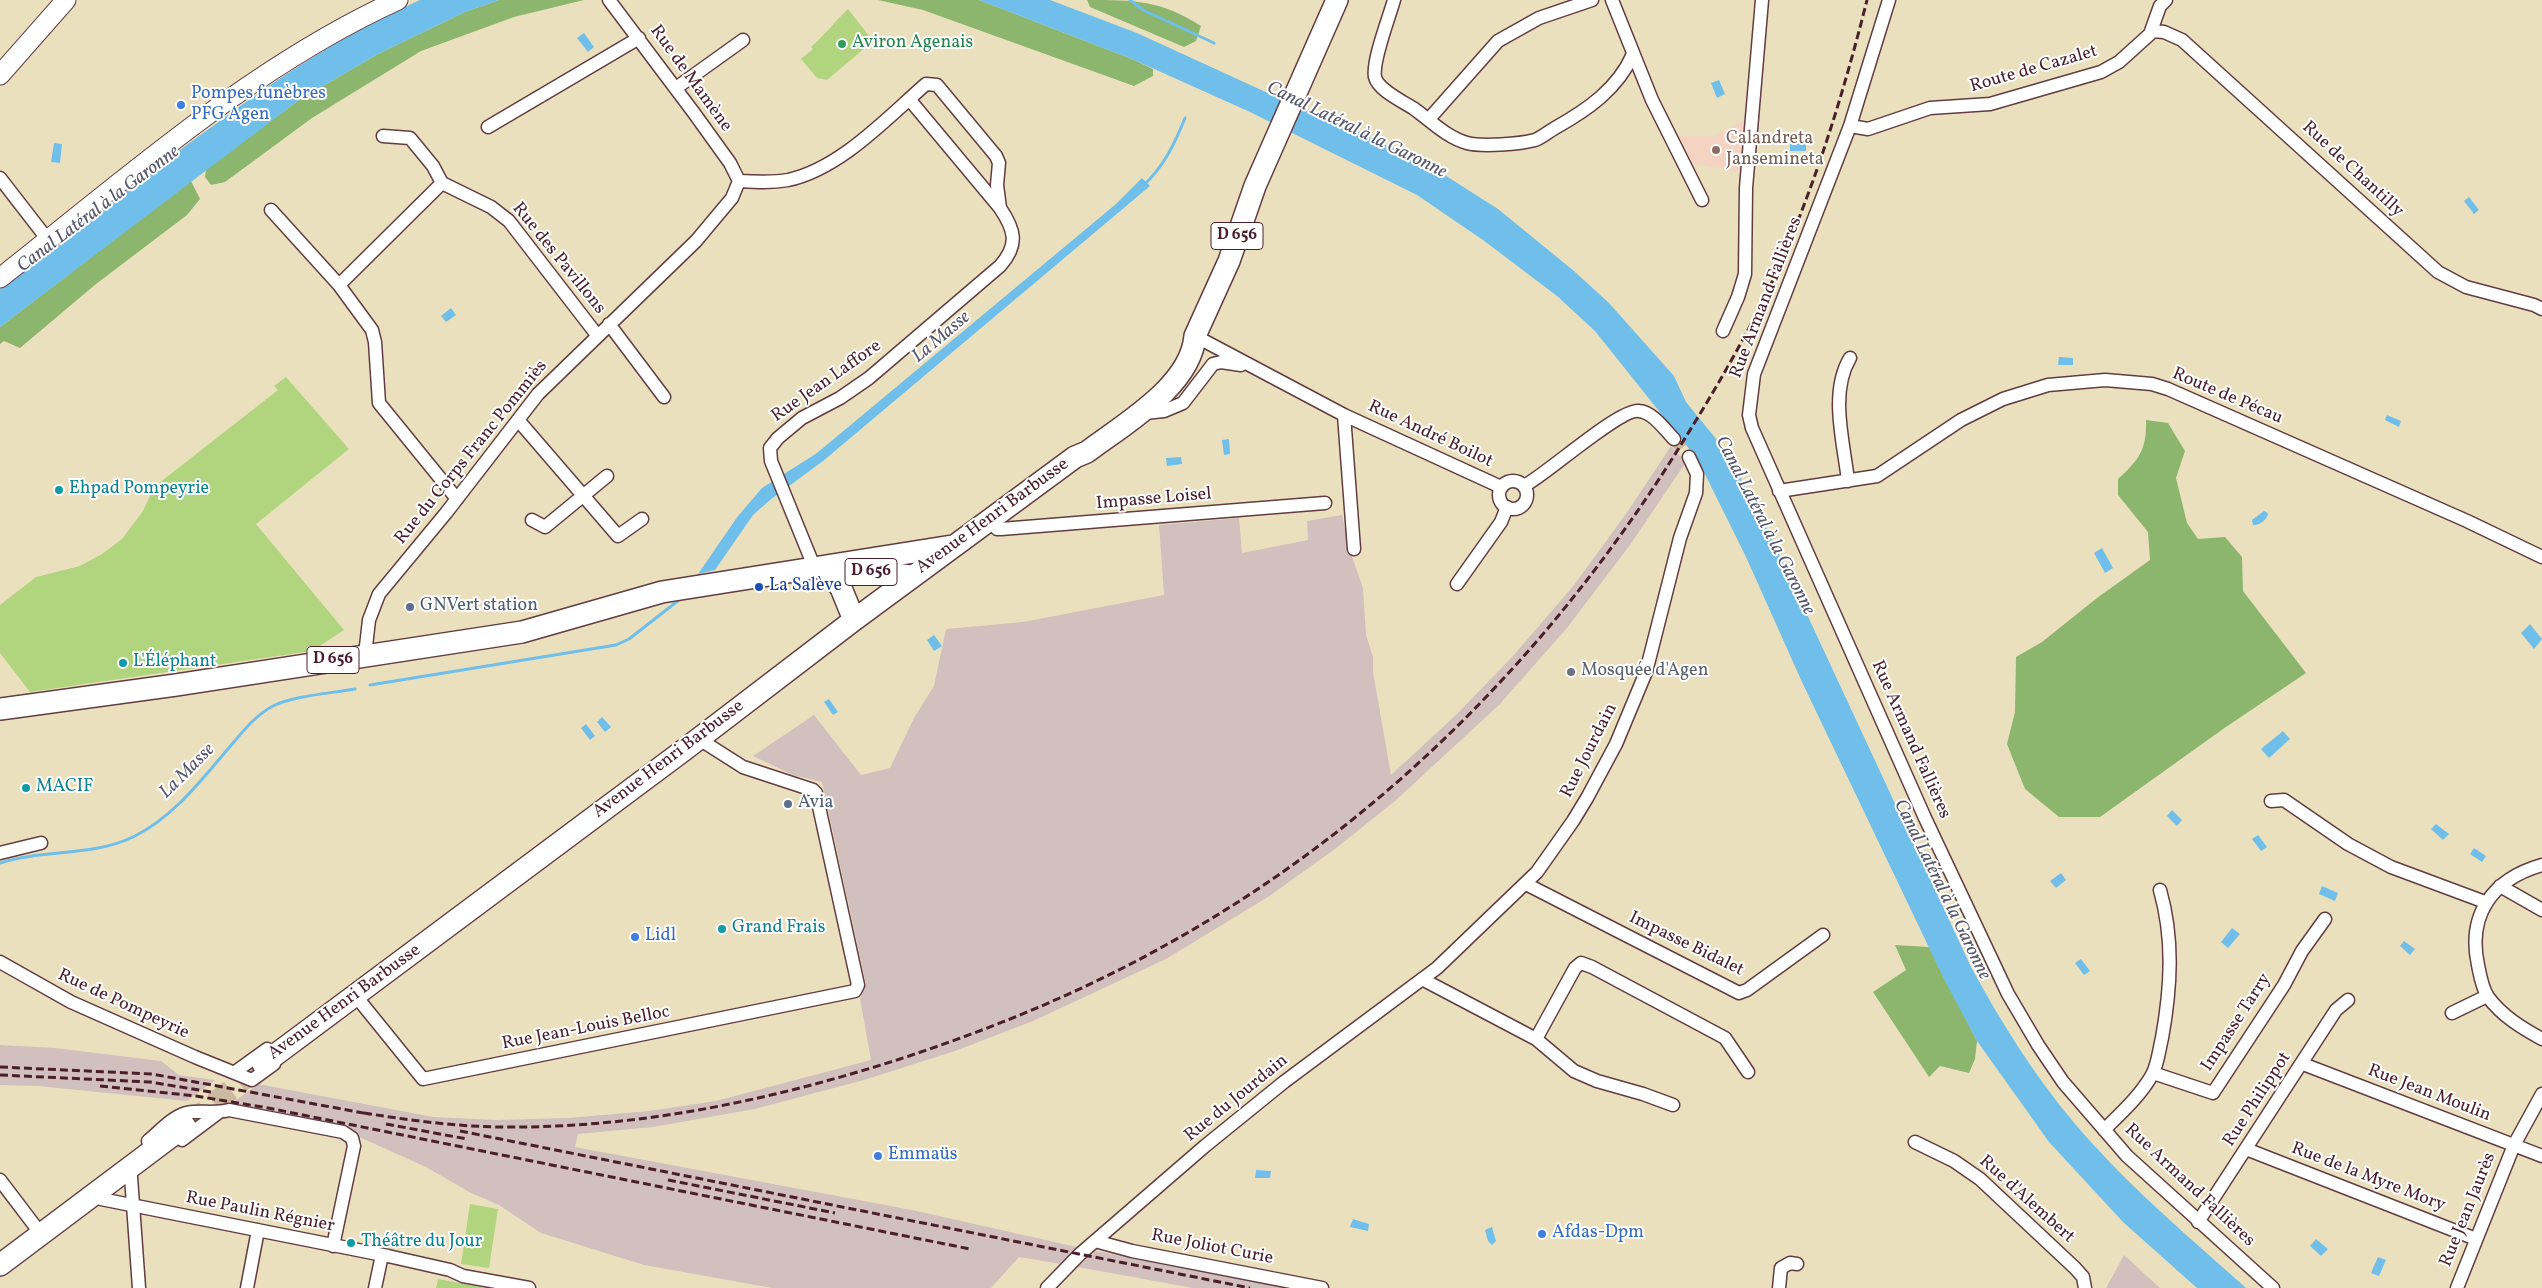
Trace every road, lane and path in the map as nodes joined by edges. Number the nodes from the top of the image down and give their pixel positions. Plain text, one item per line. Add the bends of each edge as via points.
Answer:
1 (66, 0) edge
2 (398, 0) edge
3 (609, 0) edge
4 (1337, 0) edge
5 (1394, 0) edge
6 (1592, 0) edge
7 (1612, 0) edge
8 (1762, 0) edge
9 (1889, 0) edge
10 (2166, 0) edge
11 (2152, 31) junction
12 (639, 38) junction
13 (743, 40) dead end
14 (1633, 54) junction
15 (0, 75) edge
16 (676, 88) junction
17 (909, 99) junction
18 (1429, 119) junction
19 (1850, 126) junction
20 (488, 127) dead end
21 (383, 136) dead end
22 (0, 178) edge
23 (998, 178) junction
24 (739, 181) junction
25 (979, 182) junction
26 (442, 183) junction
27 (1702, 200) dead end
28 (1000, 208) junction
29 (271, 210) dead end
30 (48, 240) junction
31 (0, 278) edge
32 (340, 286) junction
33 (2542, 310) edge
34 (609, 324) junction
35 (1723, 331) dead end
36 (597, 335) junction
37 (1195, 336) junction
38 (1850, 358) dead end
39 (1249, 366) junction
40 (1151, 389) junction
41 (664, 397) dead end
42 (1135, 415) junction
43 (1344, 415) junction
44 (518, 420) junction
45 (1674, 439) tunnel mouth
46 (1075, 457) junction
47 (1689, 457) tunnel mouth
48 (607, 476) dead end
49 (1848, 481) junction
50 (1524, 486) junction
51 (1502, 487) junction
52 (1779, 492) junction
53 (584, 496) junction
54 (457, 498) junction
55 (1325, 503) dead end
56 (1507, 507) junction
57 (642, 519) dead end
58 (532, 520) dead end
59 (990, 520) junction
60 (958, 545) junction
61 (1354, 549) dead end
62 (897, 555) junction
63 (2542, 557) edge
64 (823, 568) junction
65 (916, 574) junction
66 (1457, 584) dead end
67 (854, 620) junction
68 (365, 655) junction
69 (0, 709) edge
70 (699, 739) junction
71 (2271, 800) dead end
72 (41, 843) dead end
73 (0, 853) edge
74 (2542, 865) edge
75 (1526, 884) junction
76 (2500, 886) junction
77 (2160, 890) dead end
78 (2485, 902) junction
79 (2542, 910) edge
80 (2325, 919) dead end
81 (1823, 936) dead end
82 (412, 954) junction
83 (0, 962) edge
84 (1422, 979) junction
85 (2487, 996) junction
86 (359, 1000) junction
87 (2348, 1000) dead end
88 (2452, 1013) dead end
89 (1536, 1039) junction
90 (2542, 1039) edge
91 (263, 1064) tunnel mouth
92 (2303, 1064) junction
93 (235, 1072) junction
94 (1748, 1072) dead end
95 (2153, 1073) junction
96 (2542, 1094) edge
97 (1673, 1105) dead end
98 (218, 1113) junction
99 (184, 1126) tunnel mouth
100 (2104, 1130) junction
101 (1915, 1142) dead end
102 (2514, 1145) junction
103 (2246, 1149) junction
104 (2542, 1156) edge
105 (131, 1177) junction
106 (0, 1180) edge
107 (92, 1198) junction
108 (133, 1206) junction
109 (2198, 1222) junction
110 (258, 1230) junction
111 (40, 1234) junction
112 (2476, 1239) junction
113 (1095, 1241) junction
114 (333, 1246) junction
115 (382, 1255) junction
116 (1797, 1264) dead end
117 (0, 1265) edge
118 (2084, 1283) edge
119 (499, 1285) edge
120 (139, 1288) edge
121 (247, 1288) edge
122 (375, 1288) edge
123 (529, 1288) edge
124 (1047, 1288) edge
125 (1322, 1288) edge
126 (1779, 1288) edge
127 (2273, 1288) edge
128 (2457, 1288) edge

1 - 15 street
2 - 30 street via 316,43 250,85
3 - 12 street, Rue de Mamène
4 - 37 main road, Avenue Henri Barbusse / D 656
5 - 18 street via 1375,67 1375,79 1381,87
6 - 18 street via 1539,18 1498,41
7 - 14 street
8 - 35 street via 1746,188 1745,274
9 - 19 street, Rue Armand Fallières
10 - 11 street, Route de Cazalet via 2160,6
11 - 19 street, Route de Cazalet via 2119,62 2101,72 1990,104 1930,108 1868,129
11 - 33 street, Rue de Chantilly via 2182,40 2438,272 2466,287
12 - 16 street, Rue de Mamène
12 - 20 street
13 - 16 street
14 - 18 street via 1627,69 1612,88 1575,117 1535,140 1468,144 1449,136
14 - 27 street
16 - 24 street, Rue de Mamène via 730,163
17 - 23 street, Rue Jean Laffore via 926,84 937,85 996,156
17 - 24 street, Rue Jean Laffore via 836,159 814,171 768,182
17 - 25 street, Rue Jean Laffore
19 - 52 street, Rue Armand Fallières via 1751,386 1749,415 1752,428
21 - 26 street via 410,138 433,166
22 - 30 street
23 - 25 street
23 - 28 street, Rue Jean Laffore
24 - 34 street, Rue du Corps Franc Pommiès via 732,198 696,241
25 - 28 street, Rue Jean Laffore
26 - 32 street
26 - 36 street, Rue des Pavillons via 491,207 509,220
28 - 64 street, Rue Jean Laffore via 1011,224 1013,235 1007,259 869,378 791,426 770,448 771,461 788,503
29 - 32 street
30 - 31 street
32 - 54 street via 372,330 379,403
34 - 36 street, Rue du Corps Franc Pommiès
34 - 41 street
36 - 44 street, Rue du Corps Franc Pommiès via 538,394
37 - 39 street, Rue André Boilot
37 - 40 main road, Avenue Henri Barbusse / D 656 via 1182,347
37 - 42 main road, Avenue Henri Barbusse / D 656 via 1189,359 1172,385
38 - 49 street via 1844,367 1839,404
39 - 42 street via 1213,364 1184,403 1164,411
39 - 43 street, Rue André Boilot
40 - 42 main road
40 - 46 main road, Avenue Henri Barbusse / D 656 via 1082,445
42 - 46 main road, Avenue Henri Barbusse / D 656 via 1087,452
43 - 51 street, Rue André Boilot
43 - 61 street, Rue André Boilot
44 - 53 street
44 - 54 street, Rue du Corps Franc Pommiès
45 - 50 street via 1648,414 1639,410 1629,412
46 - 59 main road, Avenue Henri Barbusse / D 656
47 - 75 street, Rue Jourdain via 1697,474 1696,493 1680,538 1646,672 1616,744 1587,798
48 - 53 street
49 - 52 street, Route de Pécau
49 - 63 street, Route de Pécau via 1880,474 1961,420 2003,399 2048,386 2089,380 2152,384 2353,470
50 - 51 street via 1511,481
50 - 56 street via 1527,498 1522,506
51 - 56 street via 1500,498
52 - 100 street, Rue Armand Fallières via 2008,994 2052,1067
53 - 57 street via 618,536
53 - 58 street via 545,527
54 - 68 street, Rue du Corps Franc Pommiès via 380,594 369,620
55 - 59 street, Impasse Loisel via 1001,530
56 - 66 street via 1501,522
59 - 60 main road, Avenue Henri Barbusse / D 656
60 - 62 main road, D 656
60 - 65 main road, Avenue Henri Barbusse / D 656
62 - 64 main road, D 656
62 - 65 main road, D 656
64 - 65 main road, D 656
64 - 67 main road, D 656 via 841,588
64 - 68 main road, D 656 via 662,592 522,632
65 - 67 main road, Avenue Henri Barbusse / D 656
67 - 70 main road, Avenue Henri Barbusse
68 - 69 main road, D 656
70 - 82 main road, Avenue Henri Barbusse
70 - 86 street, Rue Jean-Louis Belloc via 743,767 816,793 858,985 855,991 423,1079
71 - 78 street via 2284,800 2348,844 2391,867
72 - 73 street
74 - 76 street
75 - 81 street, Impasse Bidalet via 1739,993
75 - 84 street, Rue Jourdain
76 - 78 street
76 - 79 street
77 - 95 street via 2168,918 2171,968 2165,1023
78 - 85 street via 2474,947
80 - 95 street, Impasse Tarry via 2213,1093
82 - 86 street via 405,966
82 - 91 main road, Avenue Henri Barbusse
82 - 93 street via 398,955
83 - 93 street, Rue de Pompeyrie via 71,1002
84 - 89 street
84 - 113 street, Rue du Jourdain via 1284,1082
85 - 88 street
85 - 90 street via 2518,1026
86 - 93 street, Rue de Pompeyrie via 252,1080
87 - 92 street, Rue Philippot via 2336,1010
89 - 94 street via 1575,968 1581,964 1725,1038
89 - 97 street via 1574,1071
92 - 102 street, Rue Jean Moulin
92 - 103 street, Rue Philippot
95 - 100 street via 2140,1094
96 - 102 street, Rue Jean Jaurès
98 - 105 street
98 - 107 street via 187,1113 177,1118 102,1176
98 - 114 street via 229,1110 343,1132 352,1138 354,1146
99 - 107 main road
100 - 109 street, Rue Armand Fallières
101 - 118 street, Rue d'Alembert via 1954,1161 1980,1179
102 - 104 street, Rue Jean Moulin
102 - 112 street, Rue Jean Jaurès
103 - 109 street, Rue Philippot
103 - 112 street, Rue de la Myre Mory
105 - 107 street
105 - 108 street
106 - 111 street
107 - 108 street, Rue Paulin Régnier
107 - 111 main road
108 - 110 street, Rue Paulin Régnier
108 - 120 street
109 - 127 street, Rue Armand Fallières
110 - 114 street, Rue Paulin Régnier
110 - 121 street
111 - 117 main road
112 - 128 street, Rue Jean Jaurès
113 - 124 street, Rue du Jourdain
113 - 125 street, Rue Joliot Curie
114 - 115 street, Rue Paulin Régnier
115 - 119 street, Rue Paulin Régnier
115 - 122 street
116 - 126 street via 1790,1263 1781,1268
119 - 123 street, Rue Paulin Régnier

